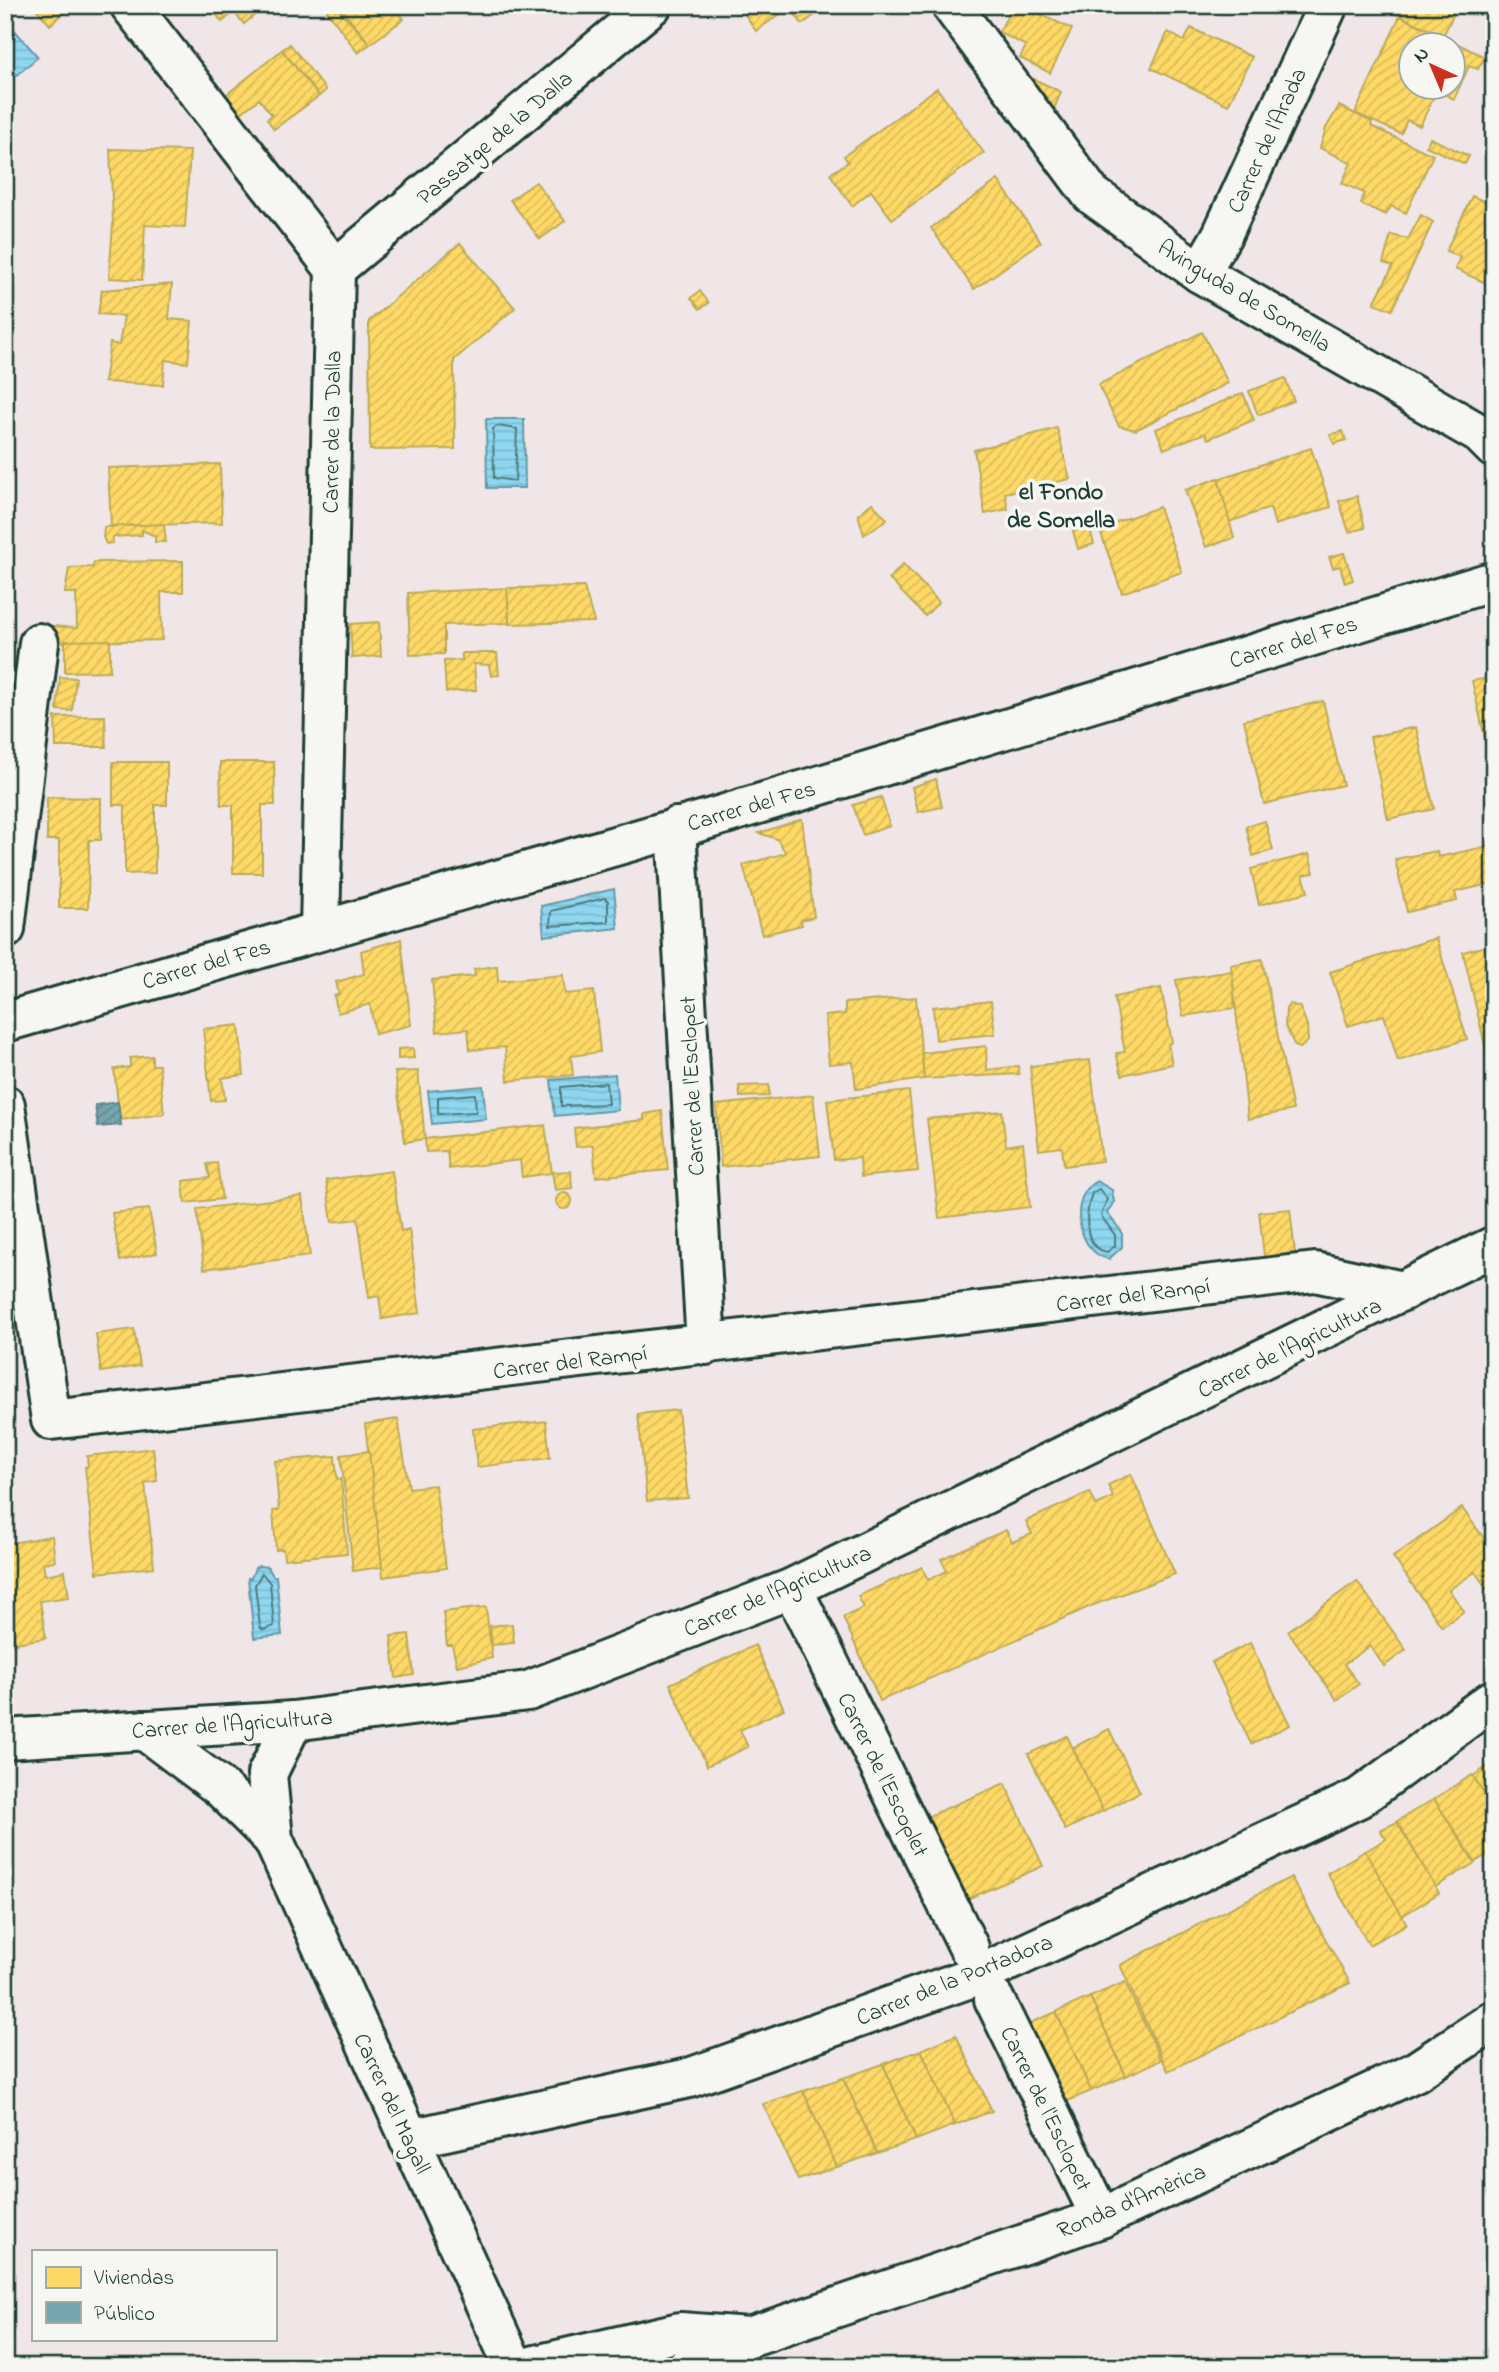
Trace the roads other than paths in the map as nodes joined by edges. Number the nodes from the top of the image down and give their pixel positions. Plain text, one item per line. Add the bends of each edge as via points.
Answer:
1 (130, 5) edge
2 (652, 5) edge
3 (951, 5) edge
4 (1328, 5) edge
5 (335, 269) junction
6 (1200, 273) junction
7 (1494, 448) edge
8 (1494, 581) edge
9 (39, 643) dead end
10 (676, 827) junction
11 (5, 929) edge
12 (320, 929) junction
13 (5, 1022) edge
14 (5, 1105) edge
15 (1494, 1246) edge
16 (1403, 1291) junction
17 (706, 1345) junction
18 (799, 1600) dead end
19 (1494, 1699) edge
20 (293, 1721) junction
21 (144, 1730) junction
22 (5, 1739) edge
23 (273, 1839) junction
24 (969, 1948) dead end
25 (994, 1999) dead end
26 (1494, 2020) edge
27 (409, 2139) junction
28 (1101, 2218) junction
29 (749, 2337) junction
30 (514, 2367) edge
31 (527, 2367) edge
32 (687, 2367) edge

1 - 5 street
2 - 5 street, Passatge de la Dalla
3 - 6 street, Avinguda de Somella via 1091,194
4 - 6 street, Carrer de l'Arada
5 - 12 street, Carrer de la Dalla
6 - 7 street, Avinguda de Somella via 1480,434
8 - 10 street, Carrer del Fes
9 - 11 street
10 - 12 street, Carrer del Fes
10 - 17 street, Carrer de l'Esclopet
12 - 13 street, Carrer del Fes
14 - 17 street, Carrer del Rampí via 51,1420
15 - 16 street, Carrer de l'Agricultura
16 - 17 street, Carrer del Rampí via 1315,1272
16 - 20 street, Carrer de l'Agricultura via 790,1589 528,1691
18 - 24 street, Carrer de l'Escoplet
19 - 27 street, Carrer de la Portadora via 1359,1798 981,1974 689,2078
20 - 21 street, Carrer de l'Agricultura
20 - 23 street, Carrer del Magall via 267,1774
21 - 22 street, Carrer de l'Agricultura
21 - 23 street, Carrer del Magall via 220,1787
23 - 27 street, Carrer del Magall
25 - 28 street, Carrer de l'Esclopet
26 - 28 street, Ronda d'Amèrica via 1415,2072
27 - 30 street, Carrer del Magall via 494,2315
28 - 29 street, Ronda d'Amèrica
29 - 31 street, Ronda d'Amèrica via 680,2332
29 - 32 street, Ronda d'Amèrica via 717,2359

